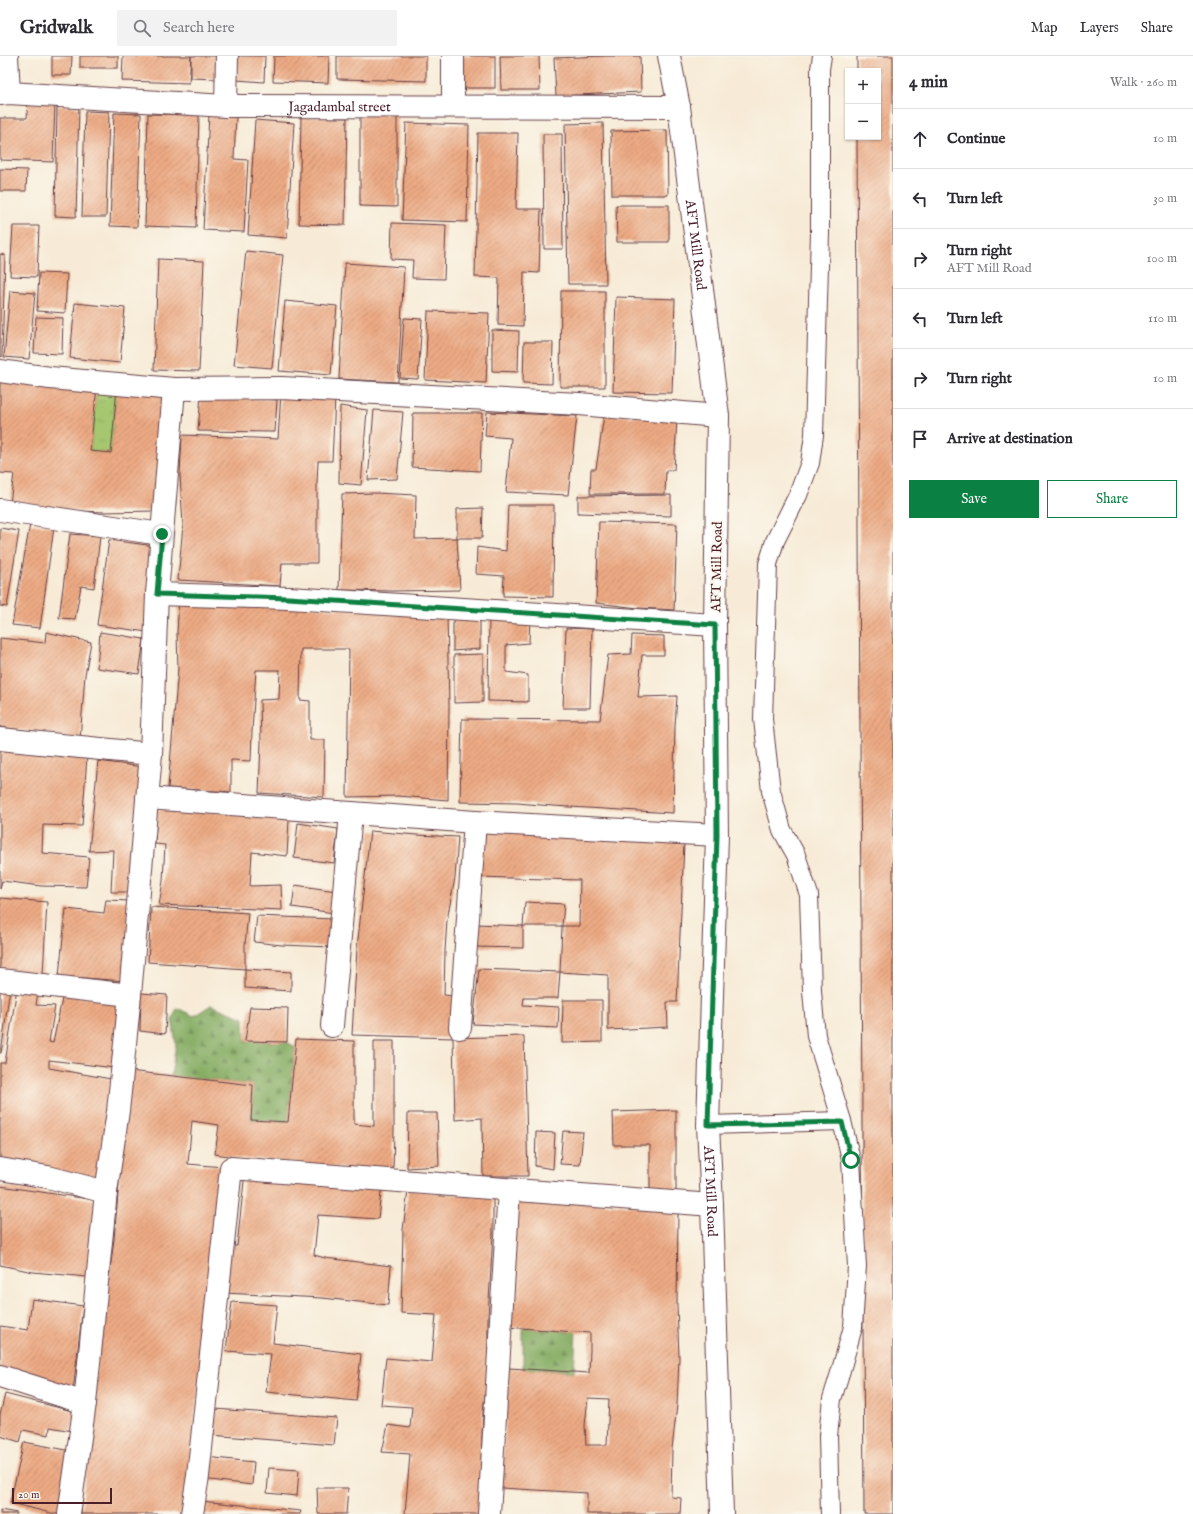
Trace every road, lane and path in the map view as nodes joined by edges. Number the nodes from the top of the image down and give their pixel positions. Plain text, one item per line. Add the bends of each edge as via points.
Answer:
1 (7, 56) edge
2 (227, 56) edge
3 (453, 56) edge
4 (669, 56) edge
5 (822, 56) edge
6 (4, 94) edge
7 (226, 106) junction
8 (453, 106) junction
9 (679, 106) junction
10 (0, 371) edge
11 (174, 389) junction
12 (718, 416) junction
13 (0, 510) edge
14 (162, 534) junction
15 (157, 594) junction
16 (715, 625) junction
17 (0, 739) edge
18 (151, 754) junction
19 (148, 798) junction
20 (351, 813) junction
21 (475, 822) junction
22 (717, 835) junction
23 (0, 980) edge
24 (130, 994) junction
25 (332, 1026) dead end
26 (460, 1028) dead end
27 (842, 1122) junction
28 (708, 1125) junction
29 (0, 1170) edge
30 (509, 1190) junction
31 (106, 1192) junction
32 (712, 1205) junction
33 (0, 1376) edge
34 (85, 1403) junction
35 (69, 1514) edge
36 (192, 1514) edge
37 (489, 1514) edge
38 (722, 1514) edge
39 (830, 1514) edge

1 - 6 street
2 - 7 street
3 - 8 street
4 - 9 street, AFT Mill Road
5 - 27 lane via 814,435 810,463 798,495 775,541 768,564 764,719 771,791 782,830 796,855 809,895 816,1036
6 - 7 street, Jagadambal street
7 - 8 street, Jagadambal street
8 - 9 street, Jagadambal street
9 - 12 street, AFT Mill Road
10 - 11 street
11 - 12 street via 290,388 579,404
11 - 14 street
12 - 16 street, AFT Mill Road
13 - 14 street
14 - 15 street
15 - 16 street via 288,598
15 - 18 street
16 - 22 street, AFT Mill Road
17 - 18 street
18 - 19 street
19 - 20 street
19 - 24 street
20 - 21 street
20 - 25 street
21 - 22 street
21 - 26 street
22 - 28 street, AFT Mill Road
23 - 24 street
24 - 31 street via 118,1111
27 - 28 lane
27 - 39 lane via 851,1160 857,1266 853,1327 832,1399 829,1422
28 - 32 street, AFT Mill Road
29 - 31 street
30 - 32 street
30 - 36 street via 231,1168
30 - 37 street
31 - 34 street
32 - 38 street, AFT Mill Road
33 - 34 street
34 - 35 street

